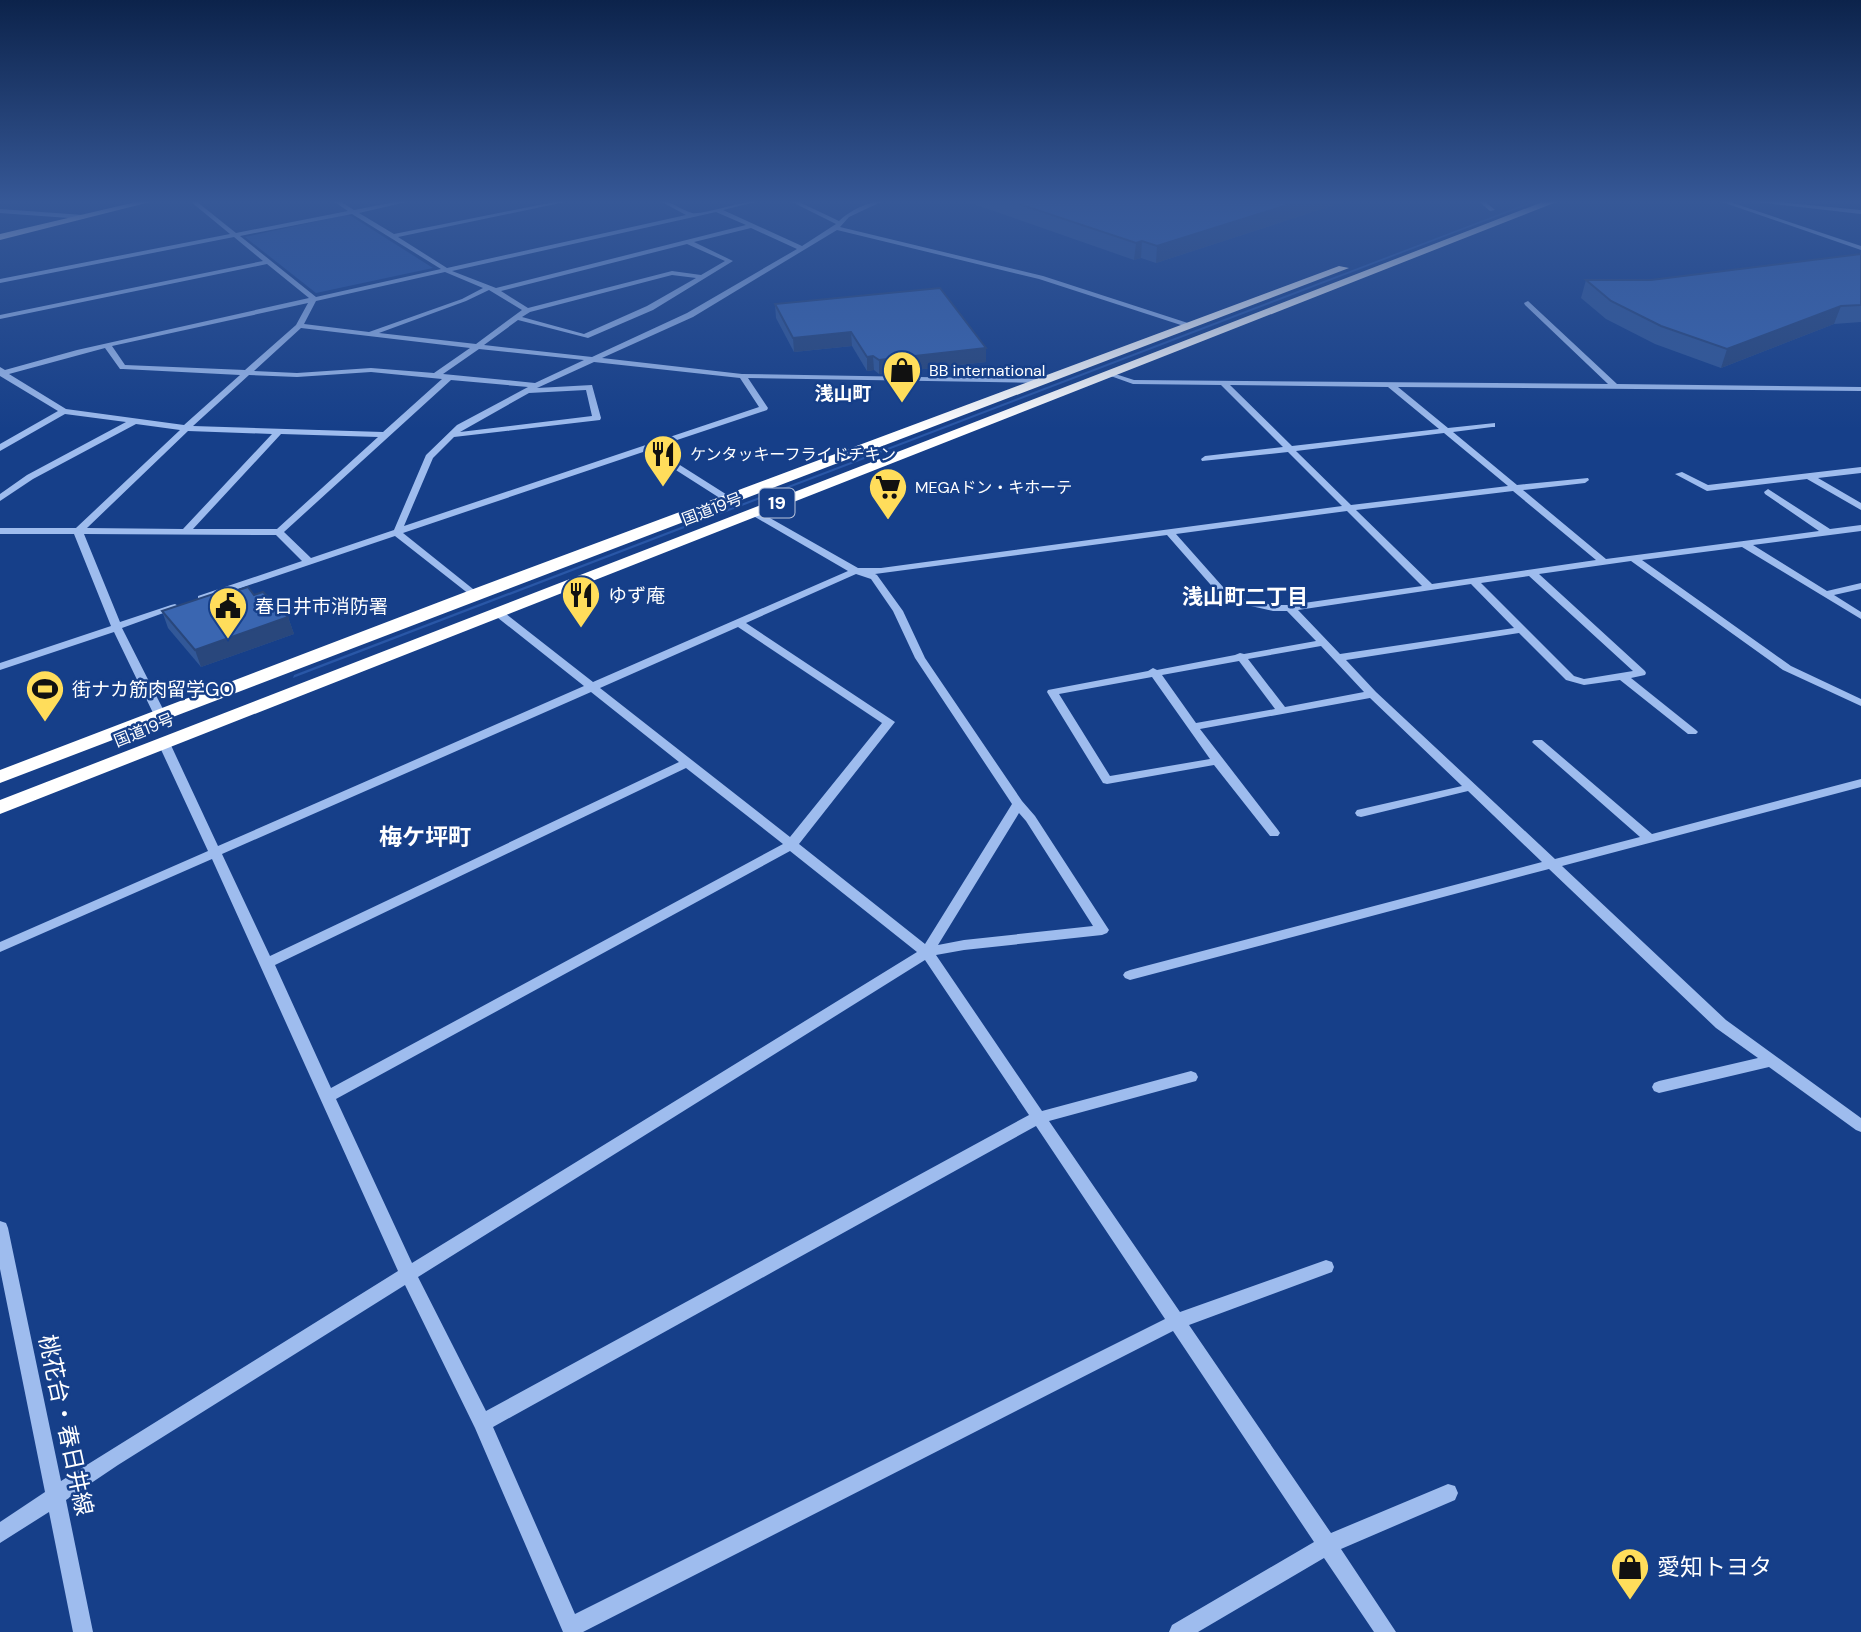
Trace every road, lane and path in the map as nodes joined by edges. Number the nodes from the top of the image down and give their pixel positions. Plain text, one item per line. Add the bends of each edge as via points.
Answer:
1 (20, 277) edge
2 (194, 277) edge
3 (287, 277) edge
4 (409, 277) edge
5 (464, 277) edge
6 (542, 277) edge
7 (656, 277) edge
8 (701, 277) edge
9 (753, 277) edge
10 (1041, 277) edge
11 (1308, 277) edge
12 (1358, 277) edge
13 (0, 281) edge
14 (492, 289) junction
15 (314, 299) junction
16 (1528, 303) dead end
17 (527, 310) junction
18 (0, 317) edge
19 (519, 318) junction
20 (1190, 325) junction
21 (299, 326) junction
22 (370, 334) junction
23 (107, 345) junction
24 (478, 346) junction
25 (593, 359) junction
26 (1, 372) edge
27 (248, 373) junction
28 (1109, 374) junction
29 (436, 376) junction
30 (742, 376) junction
31 (449, 377) junction
32 (1040, 381) junction
33 (1223, 383) junction
34 (537, 385) junction
35 (1391, 385) junction
36 (1614, 386) junction
37 (1861, 389) edge
38 (524, 392) junction
39 (64, 411) junction
40 (133, 422) junction
41 (1492, 425) dead end
42 (186, 428) junction
43 (1445, 431) junction
44 (278, 432) junction
45 (387, 435) junction
46 (452, 435) junction
47 (0, 448) edge
48 (647, 448) junction
49 (1289, 450) junction
50 (1205, 459) dead end
51 (1861, 470) edge
52 (1679, 474) dead end
53 (1807, 475) junction
54 (1585, 480) dead end
55 (1514, 488) junction
56 (1768, 492) dead end
57 (0, 498) edge
58 (729, 500) junction
59 (1859, 505) edge
60 (1348, 508) junction
61 (753, 512) junction
62 (1861, 528) edge
63 (0, 531) edge
64 (78, 532) junction
65 (184, 532) junction
66 (279, 532) junction
67 (397, 533) junction
68 (1170, 533) junction
69 (1829, 533) junction
70 (1744, 544) junction
71 (1633, 558) junction
72 (308, 561) junction
73 (1604, 562) junction
74 (856, 571) junction
75 (1531, 572) junction
76 (1472, 581) junction
77 (1861, 586) edge
78 (1429, 587) junction
79 (1825, 594) junction
80 (474, 595) junction
81 (194, 601) edge
82 (181, 606) edge
83 (1290, 608) junction
84 (497, 612) junction
85 (1861, 616) edge
86 (739, 623) junction
87 (117, 628) junction
88 (1520, 630) junction
89 (1321, 643) junction
90 (1240, 656) junction
91 (1338, 658) junction
92 (0, 667) edge
93 (1153, 671) junction
94 (1622, 676) junction
95 (594, 687) junction
96 (1372, 694) junction
97 (1861, 703) edge
98 (1282, 710) junction
99 (160, 715) junction
100 (1193, 727) junction
101 (1692, 732) dead end
102 (163, 741) junction
103 (1538, 742) dead end
104 (1217, 761) junction
105 (689, 762) junction
106 (0, 777) edge
107 (1861, 783) edge
108 (1471, 787) junction
109 (1017, 804) junction
110 (0, 807) edge
111 (1362, 813) dead end
112 (1274, 833) dead end
113 (1649, 838) junction
114 (791, 845) junction
115 (214, 851) junction
116 (1552, 863) junction
117 (0, 947) edge
118 (927, 952) junction
119 (267, 963) junction
120 (1129, 975) dead end
121 (1770, 1060) junction
122 (1191, 1077) dead end
123 (1659, 1087) dead end
124 (328, 1097) junction
125 (1037, 1118) junction
126 (1861, 1126) edge
127 (0, 1228) edge
128 (1326, 1267) dead end
129 (408, 1274) junction
130 (1175, 1322) junction
131 (482, 1423) junction
132 (1448, 1493) dead end
133 (56, 1495) junction
134 (0, 1533) edge
135 (1327, 1545) junction
136 (572, 1629) edge
137 (83, 1632) edge
138 (1179, 1632) edge
139 (1386, 1632) edge

1 - 13 street
2 - 18 street
3 - 15 street
4 - 15 street
5 - 14 street
6 - 14 street
7 - 17 street
8 - 19 street via 650,308 585,336
9 - 25 street via 690,316
10 - 20 street
11 - 20 highway, 国道19号 / 19
12 - 28 highway, 国道19号 / 19
14 - 17 street
14 - 22 street
15 - 21 street
15 - 23 street
16 - 36 street
17 - 19 street
19 - 24 street
20 - 32 highway, 国道19号 / 19
21 - 22 street
21 - 27 street
22 - 24 street
23 - 26 street
23 - 27 street via 123,367
24 - 25 street
24 - 29 street
25 - 30 street
25 - 34 street
26 - 39 street
27 - 29 street via 371,370
27 - 42 street
28 - 33 street via 1133,382
28 - 61 highway, 国道19号 / 19
29 - 31 street
30 - 32 street
30 - 48 street via 764,408
31 - 34 street
31 - 45 street
32 - 58 highway, 国道19号 / 19
33 - 35 street
33 - 49 street
34 - 38 street
35 - 36 street
35 - 43 street
36 - 37 street
38 - 46 street
38 - 46 street via 589,387 597,418
39 - 40 street
39 - 47 street
40 - 42 street
40 - 57 street
41 - 43 street
42 - 44 street
42 - 64 street
43 - 49 street
43 - 55 street
44 - 45 street
44 - 65 street
45 - 66 street
46 - 67 street via 429,457
48 - 58 street
48 - 67 street
49 - 50 street
49 - 60 street
51 - 53 street
52 - 53 street via 1707,488
53 - 59 street
54 - 55 street
55 - 60 street
55 - 73 street
56 - 69 street
58 - 80 highway, 国道19号 / 19
60 - 68 street
60 - 78 street
61 - 74 street
61 - 84 highway, 国道19号 / 19
62 - 69 street
63 - 64 street
64 - 65 street
64 - 87 street
65 - 66 street
66 - 72 street
67 - 72 street
67 - 80 street
68 - 74 street
68 - 83 street via 1228,598
69 - 70 street
70 - 71 street
70 - 79 street
71 - 73 street
71 - 97 street via 1787,668
72 - 81 street
73 - 75 street
74 - 86 street
74 - 109 street via 874,577 898,611 920,658
75 - 76 street
75 - 94 street via 1641,673
76 - 78 street
76 - 88 street
77 - 79 street
78 - 83 street
79 - 85 street
80 - 99 highway, 国道19号 / 19
82 - 87 street
83 - 89 street
84 - 95 street
84 - 102 highway, 国道19号 / 19
86 - 95 street
86 - 114 street via 889,722
87 - 92 street
87 - 99 street
88 - 91 street
88 - 94 street via 1570,678 1584,682
89 - 90 street
89 - 91 street
90 - 93 street
90 - 98 street
91 - 96 street
93 - 100 street
93 - 104 street via 1052,692 1107,780
94 - 101 street
95 - 105 street
95 - 115 street
96 - 98 street
96 - 108 street
98 - 100 street
99 - 106 highway, 国道19号 / 19
100 - 104 street
102 - 110 highway, 国道19号 / 19
102 - 115 street
103 - 113 street
104 - 112 street
105 - 114 street
105 - 119 street
107 - 113 street
108 - 111 street
108 - 116 street
109 - 118 street
109 - 118 street via 1031,818 1102,930
113 - 116 street
114 - 118 street
114 - 124 street
115 - 117 street
115 - 119 street
116 - 120 street
116 - 121 street via 1721,1024
118 - 125 street
118 - 129 street
119 - 124 street
121 - 123 street
121 - 126 street
122 - 125 street
124 - 129 street
125 - 130 street
125 - 131 street
127 - 133 street, 桃花台・春日井線
128 - 130 street
129 - 131 street
129 - 133 street
130 - 135 street
130 - 136 street
131 - 136 street
132 - 135 street
133 - 134 street
133 - 137 street, 桃花台・春日井線
135 - 138 street
135 - 139 street

